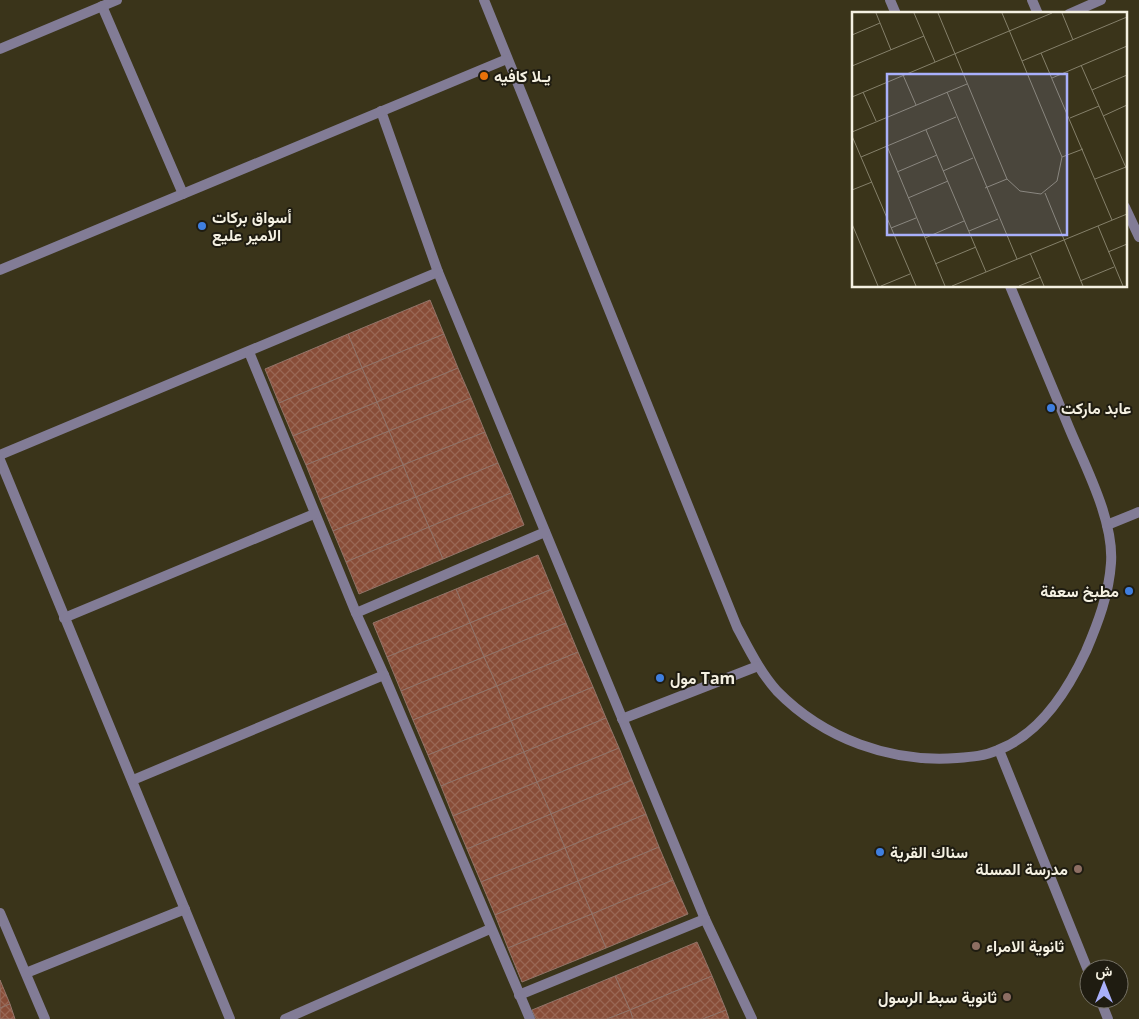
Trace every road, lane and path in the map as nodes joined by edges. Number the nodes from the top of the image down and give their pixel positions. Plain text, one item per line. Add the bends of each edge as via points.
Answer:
1 (117, 0) edge
2 (484, 0) edge
3 (890, 0) edge
4 (1032, 0) edge
5 (1101, 0) edge
6 (102, 6) junction
7 (895, 12) edge
8 (1037, 12) edge
9 (1074, 12) edge
10 (0, 49) edge
11 (507, 59) junction
12 (381, 111) junction
13 (183, 194) junction
14 (1126, 209) edge
15 (1139, 237) edge
16 (0, 270) edge
17 (438, 272) junction
18 (1011, 288) edge
19 (249, 352) junction
20 (0, 455) edge
21 (0, 460) edge
22 (1139, 512) edge
23 (314, 514) junction
24 (1107, 525) junction
25 (545, 532) junction
26 (356, 613) junction
27 (64, 618) junction
28 (758, 666) junction
29 (384, 675) junction
30 (622, 720) junction
31 (999, 750) junction
32 (133, 780) junction
33 (185, 909) junction
34 (0, 913) edge
35 (705, 919) junction
36 (490, 930) junction
37 (1083, 959) edge
38 (26, 974) junction
39 (519, 995) junction
40 (45, 1019) edge
41 (230, 1019) edge
42 (284, 1019) edge
43 (530, 1019) edge
44 (752, 1019) edge

1 - 6 street
2 - 11 street
3 - 7 street
4 - 8 street
5 - 9 street
6 - 10 street
6 - 13 street
11 - 12 street
11 - 28 street via 737,627
12 - 13 street
12 - 17 street
13 - 16 street
14 - 15 street
17 - 19 street
17 - 25 street
18 - 24 street
19 - 20 street
19 - 23 street
21 - 27 street
22 - 24 street
23 - 26 street
23 - 27 street
24 - 31 street via 1111,560 1106,594 1097,627 1074,676 1051,709 1023,736
25 - 26 street
25 - 30 street
26 - 29 street
27 - 32 street
28 - 30 street
28 - 31 street via 777,690 808,719 845,739 896,756 938,759
29 - 32 street
29 - 36 street
30 - 35 street
31 - 37 street
32 - 33 street
33 - 38 street
33 - 41 street
34 - 38 street
35 - 39 street
35 - 44 street
36 - 39 street
36 - 42 street
38 - 40 street
39 - 43 street

